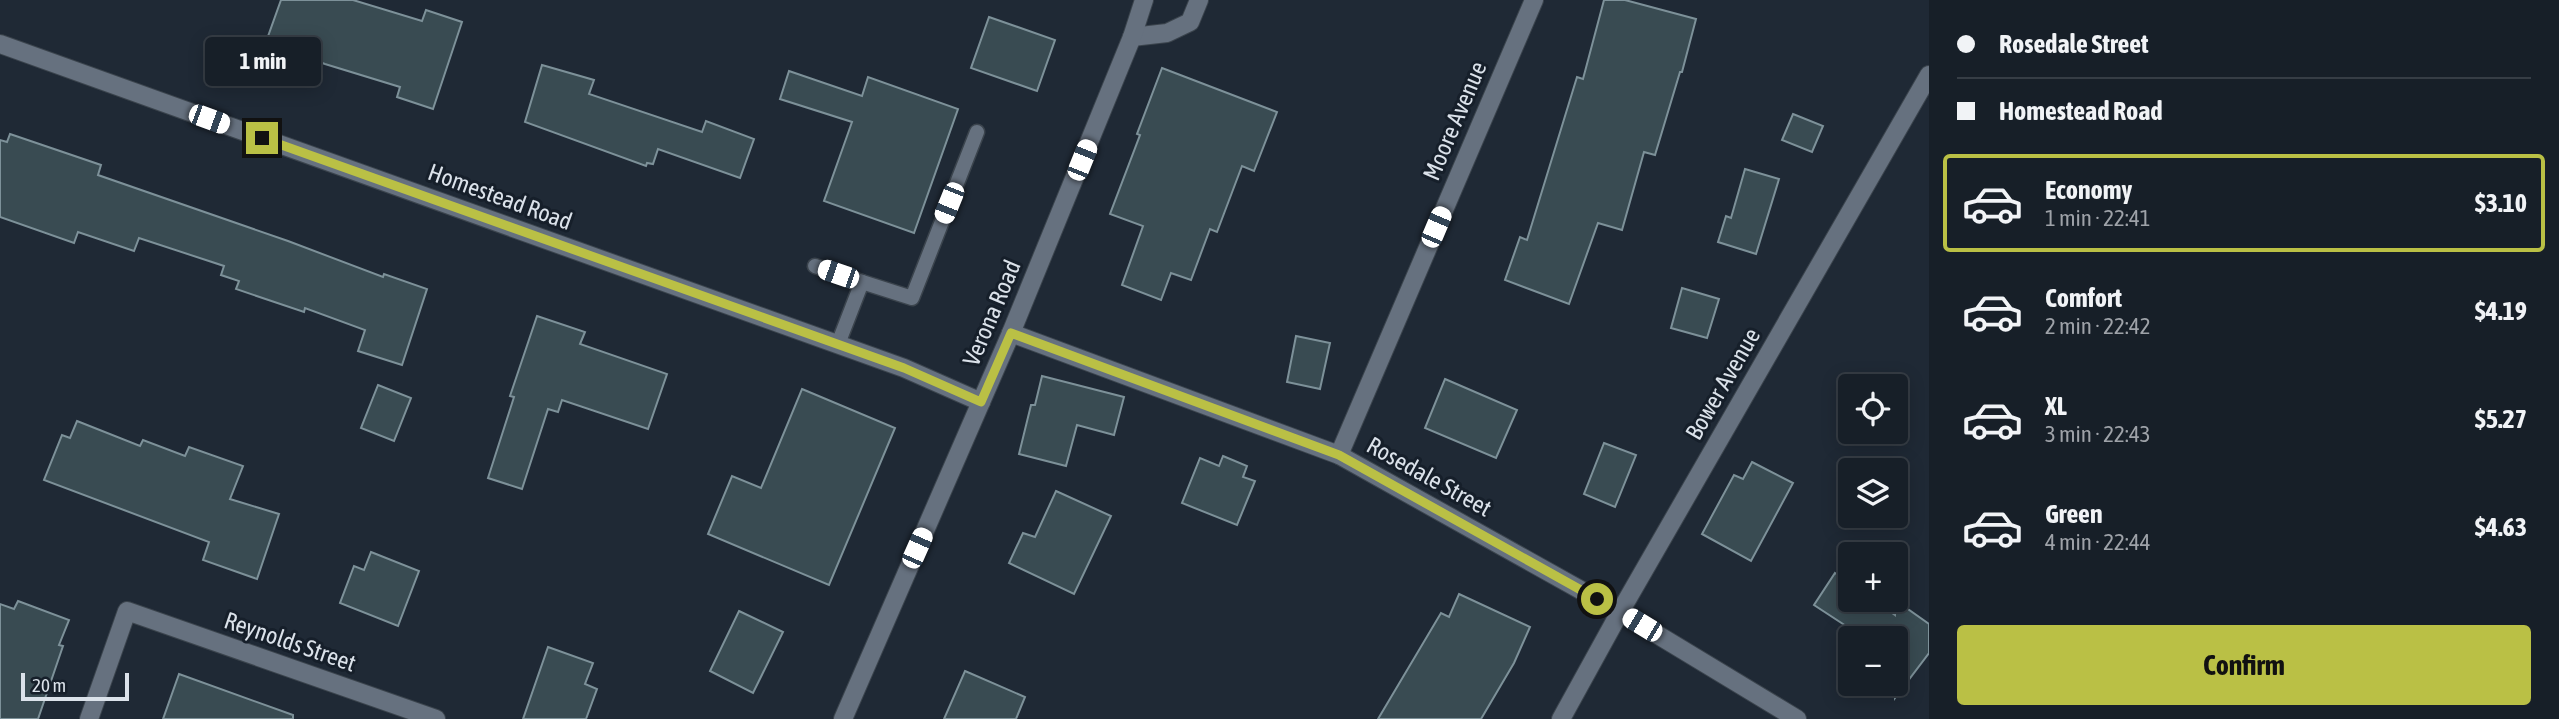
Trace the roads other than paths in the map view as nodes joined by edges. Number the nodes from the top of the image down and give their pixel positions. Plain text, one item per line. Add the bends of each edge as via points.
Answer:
1 (1144, 0) edge
2 (1199, 0) edge
3 (1534, 0) edge
4 (1132, 37) junction
5 (0, 44) edge
6 (1929, 75) edge
7 (977, 132) dead end
8 (815, 266) dead end
9 (862, 282) junction
10 (1011, 333) junction
11 (838, 344) junction
12 (981, 402) junction
13 (1339, 455) junction
14 (1620, 612) junction
15 (89, 719) edge
16 (436, 719) edge
17 (843, 719) edge
18 (1561, 719) edge
19 (1797, 719) edge

1 - 4 street, Verona Road
2 - 4 street via 1190,22 1167,33
3 - 13 street, Moore Avenue
4 - 10 street, Verona Road
5 - 11 street, Homestead Road
6 - 14 street, Bower Avenue
7 - 9 lane via 912,298
8 - 9 lane
9 - 11 lane
10 - 12 street, Verona Road
10 - 13 street, Rosedale Street
11 - 12 street, Homestead Road
12 - 17 street, Verona Road
13 - 14 street, Rosedale Street
14 - 18 street, Bower Avenue
14 - 19 street, Rosedale Street
15 - 16 street, Reynolds Street via 127,611

